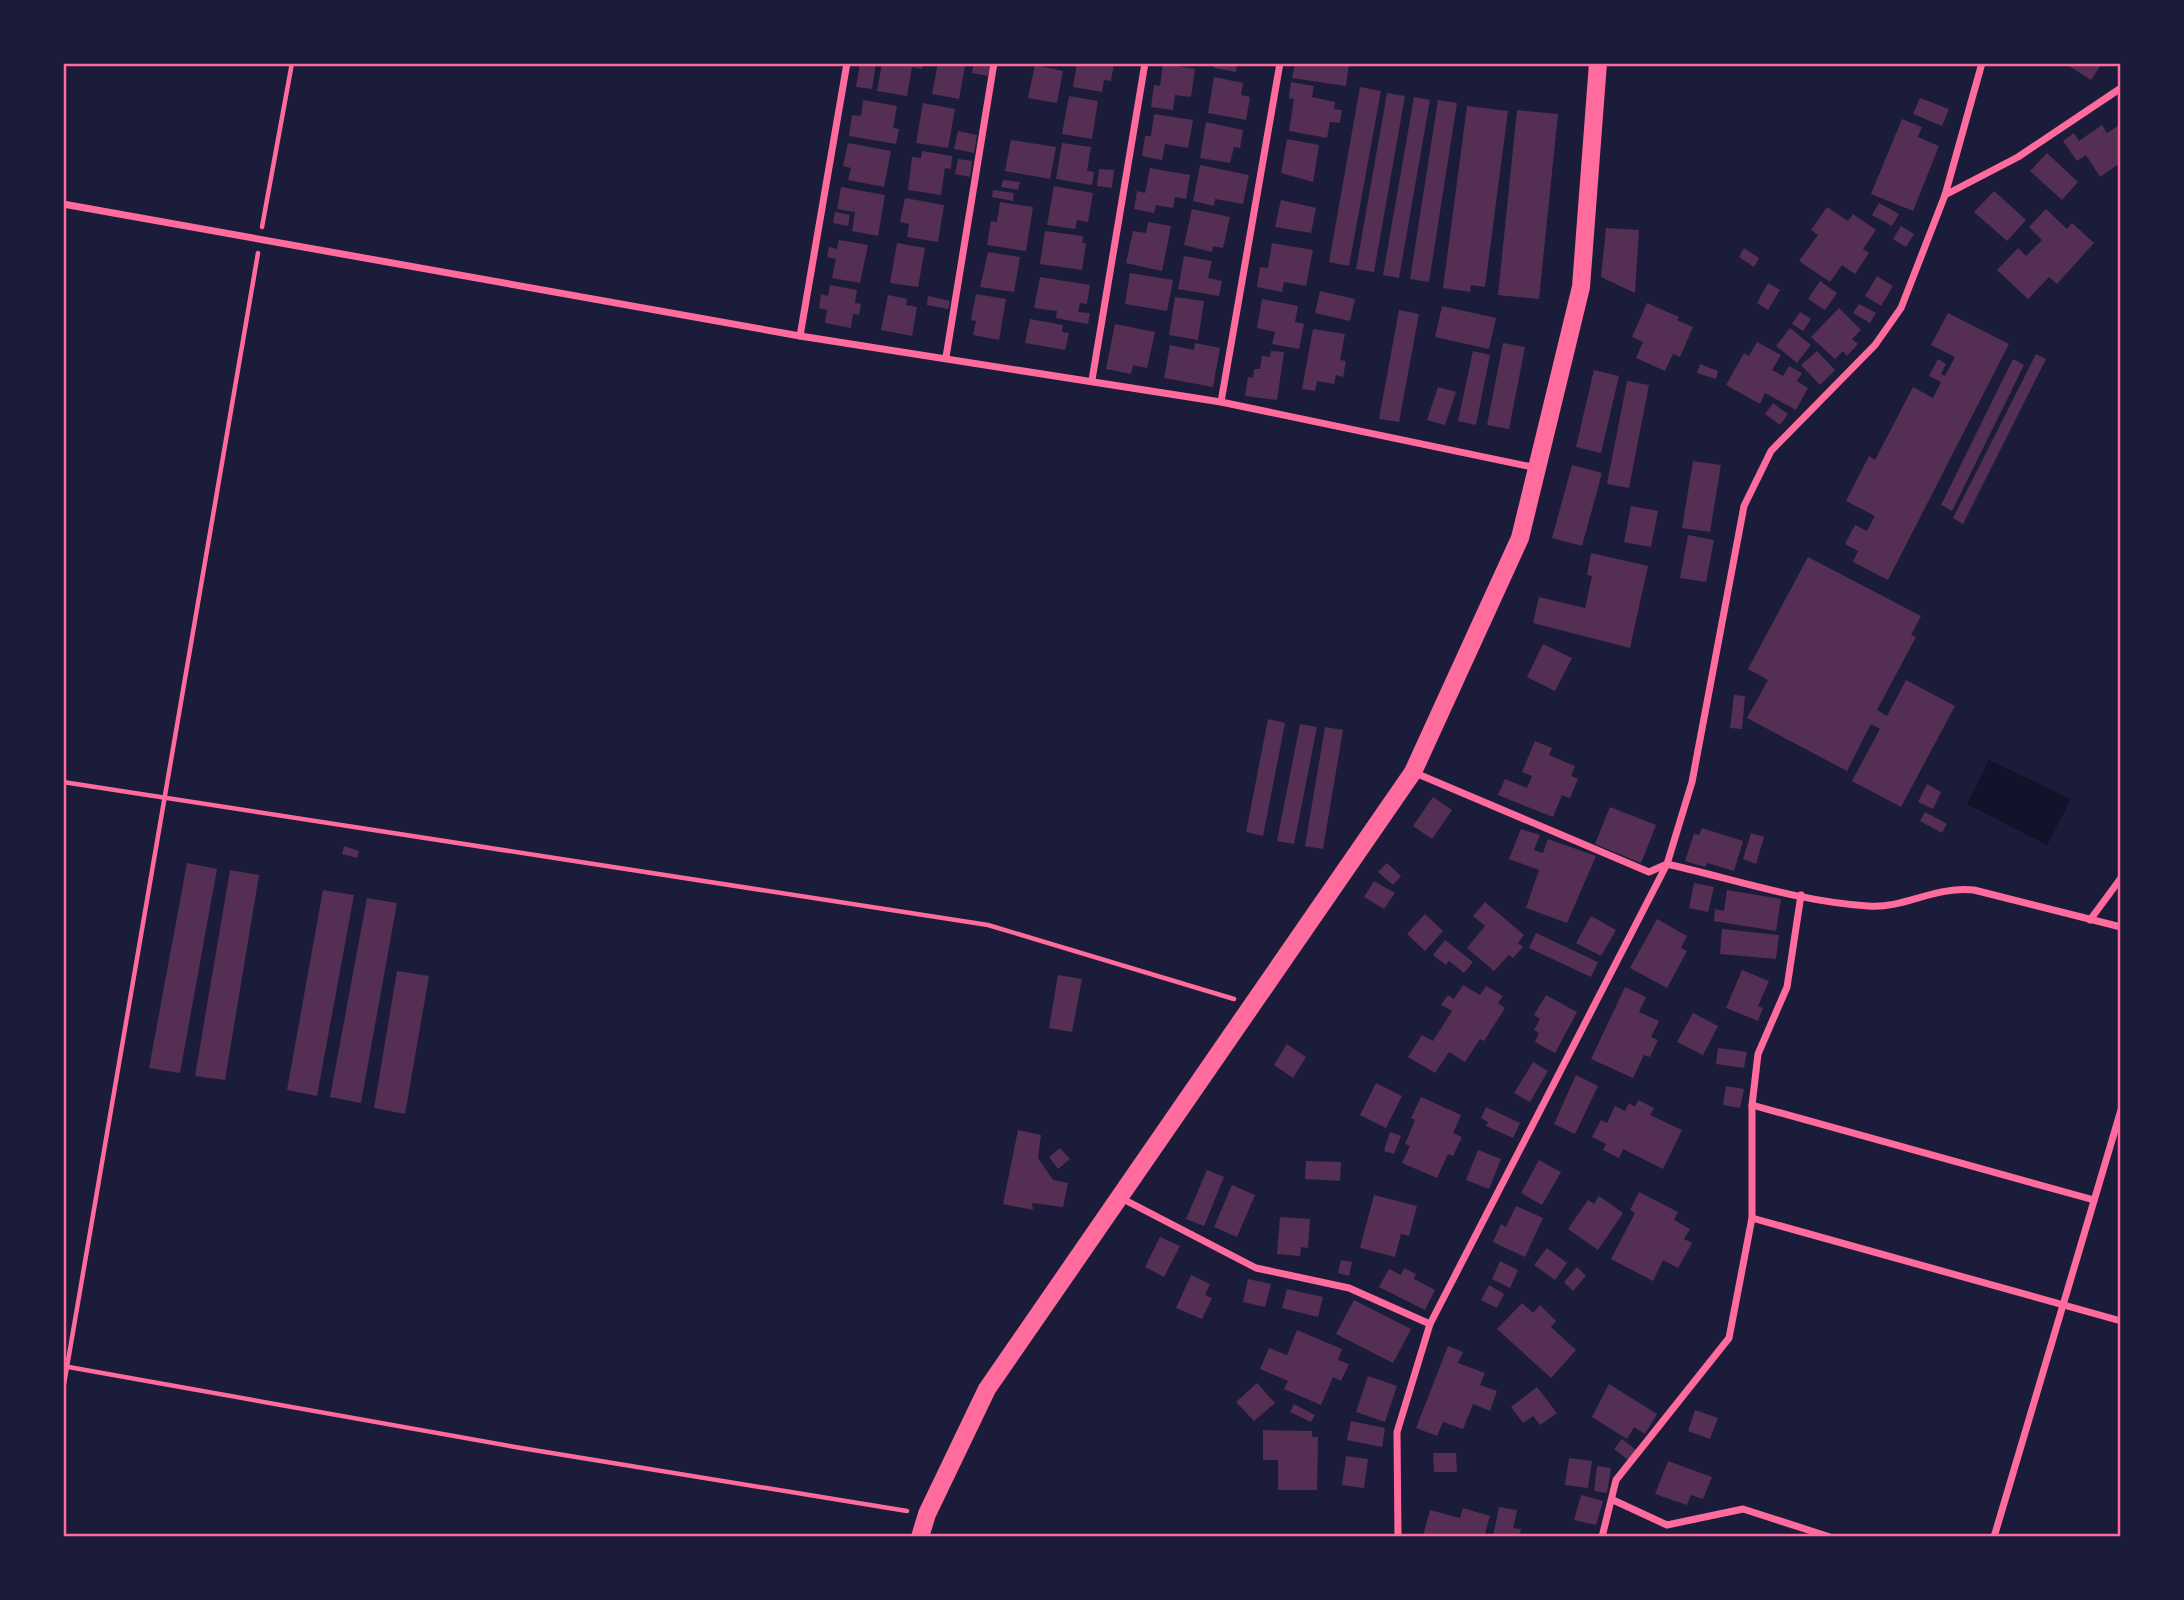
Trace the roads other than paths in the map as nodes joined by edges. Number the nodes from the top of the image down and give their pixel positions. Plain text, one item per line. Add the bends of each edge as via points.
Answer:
1 (847, 63) edge
2 (994, 63) edge
3 (1145, 63) edge
4 (1280, 63) edge
5 (1598, 63) edge
6 (1982, 63) edge
7 (2121, 89) edge
8 (1945, 195) junction
9 (63, 204) edge
10 (800, 336) junction
11 (946, 357) junction
12 (1091, 380) junction
13 (1221, 402) junction
14 (1539, 468) junction
15 (1413, 772) junction
16 (1667, 864) junction
17 (2121, 878) edge
18 (1801, 895) junction
19 (2091, 920) junction
20 (2121, 928) edge
21 (1752, 1105) junction
22 (2121, 1110) edge
23 (1121, 1198) junction
24 (2094, 1200) junction
25 (1752, 1217) junction
26 (2062, 1306) junction
27 (2121, 1321) edge
28 (1430, 1324) junction
29 (1613, 1500) junction
30 (920, 1537) edge
31 (1398, 1537) edge
32 (1602, 1537) edge
33 (1830, 1537) edge
34 (1994, 1537) edge

1 - 10 street
2 - 11 street
3 - 12 street
4 - 13 street
5 - 14 main road via 1581,287
6 - 8 street
7 - 8 street via 2018,157
8 - 16 street via 1901,308 1875,345 1771,452 1744,506 1692,782
9 - 10 street
10 - 11 street
11 - 12 street
12 - 13 street
13 - 14 street
14 - 15 main road via 1520,538
15 - 16 street via 1649,872
15 - 23 main road
16 - 18 street
16 - 28 street
17 - 19 street
18 - 19 street via 1869,906 1951,887
18 - 21 street via 1787,987 1758,1054
19 - 20 street
21 - 24 street
21 - 25 street
22 - 24 street
23 - 28 street via 1256,1268 1349,1288
23 - 30 main road via 987,1389
24 - 26 street
25 - 26 street
25 - 29 street via 1729,1338 1616,1480
26 - 27 street
26 - 34 street
28 - 31 street via 1397,1432
29 - 32 street
29 - 33 street via 1667,1525 1743,1509

